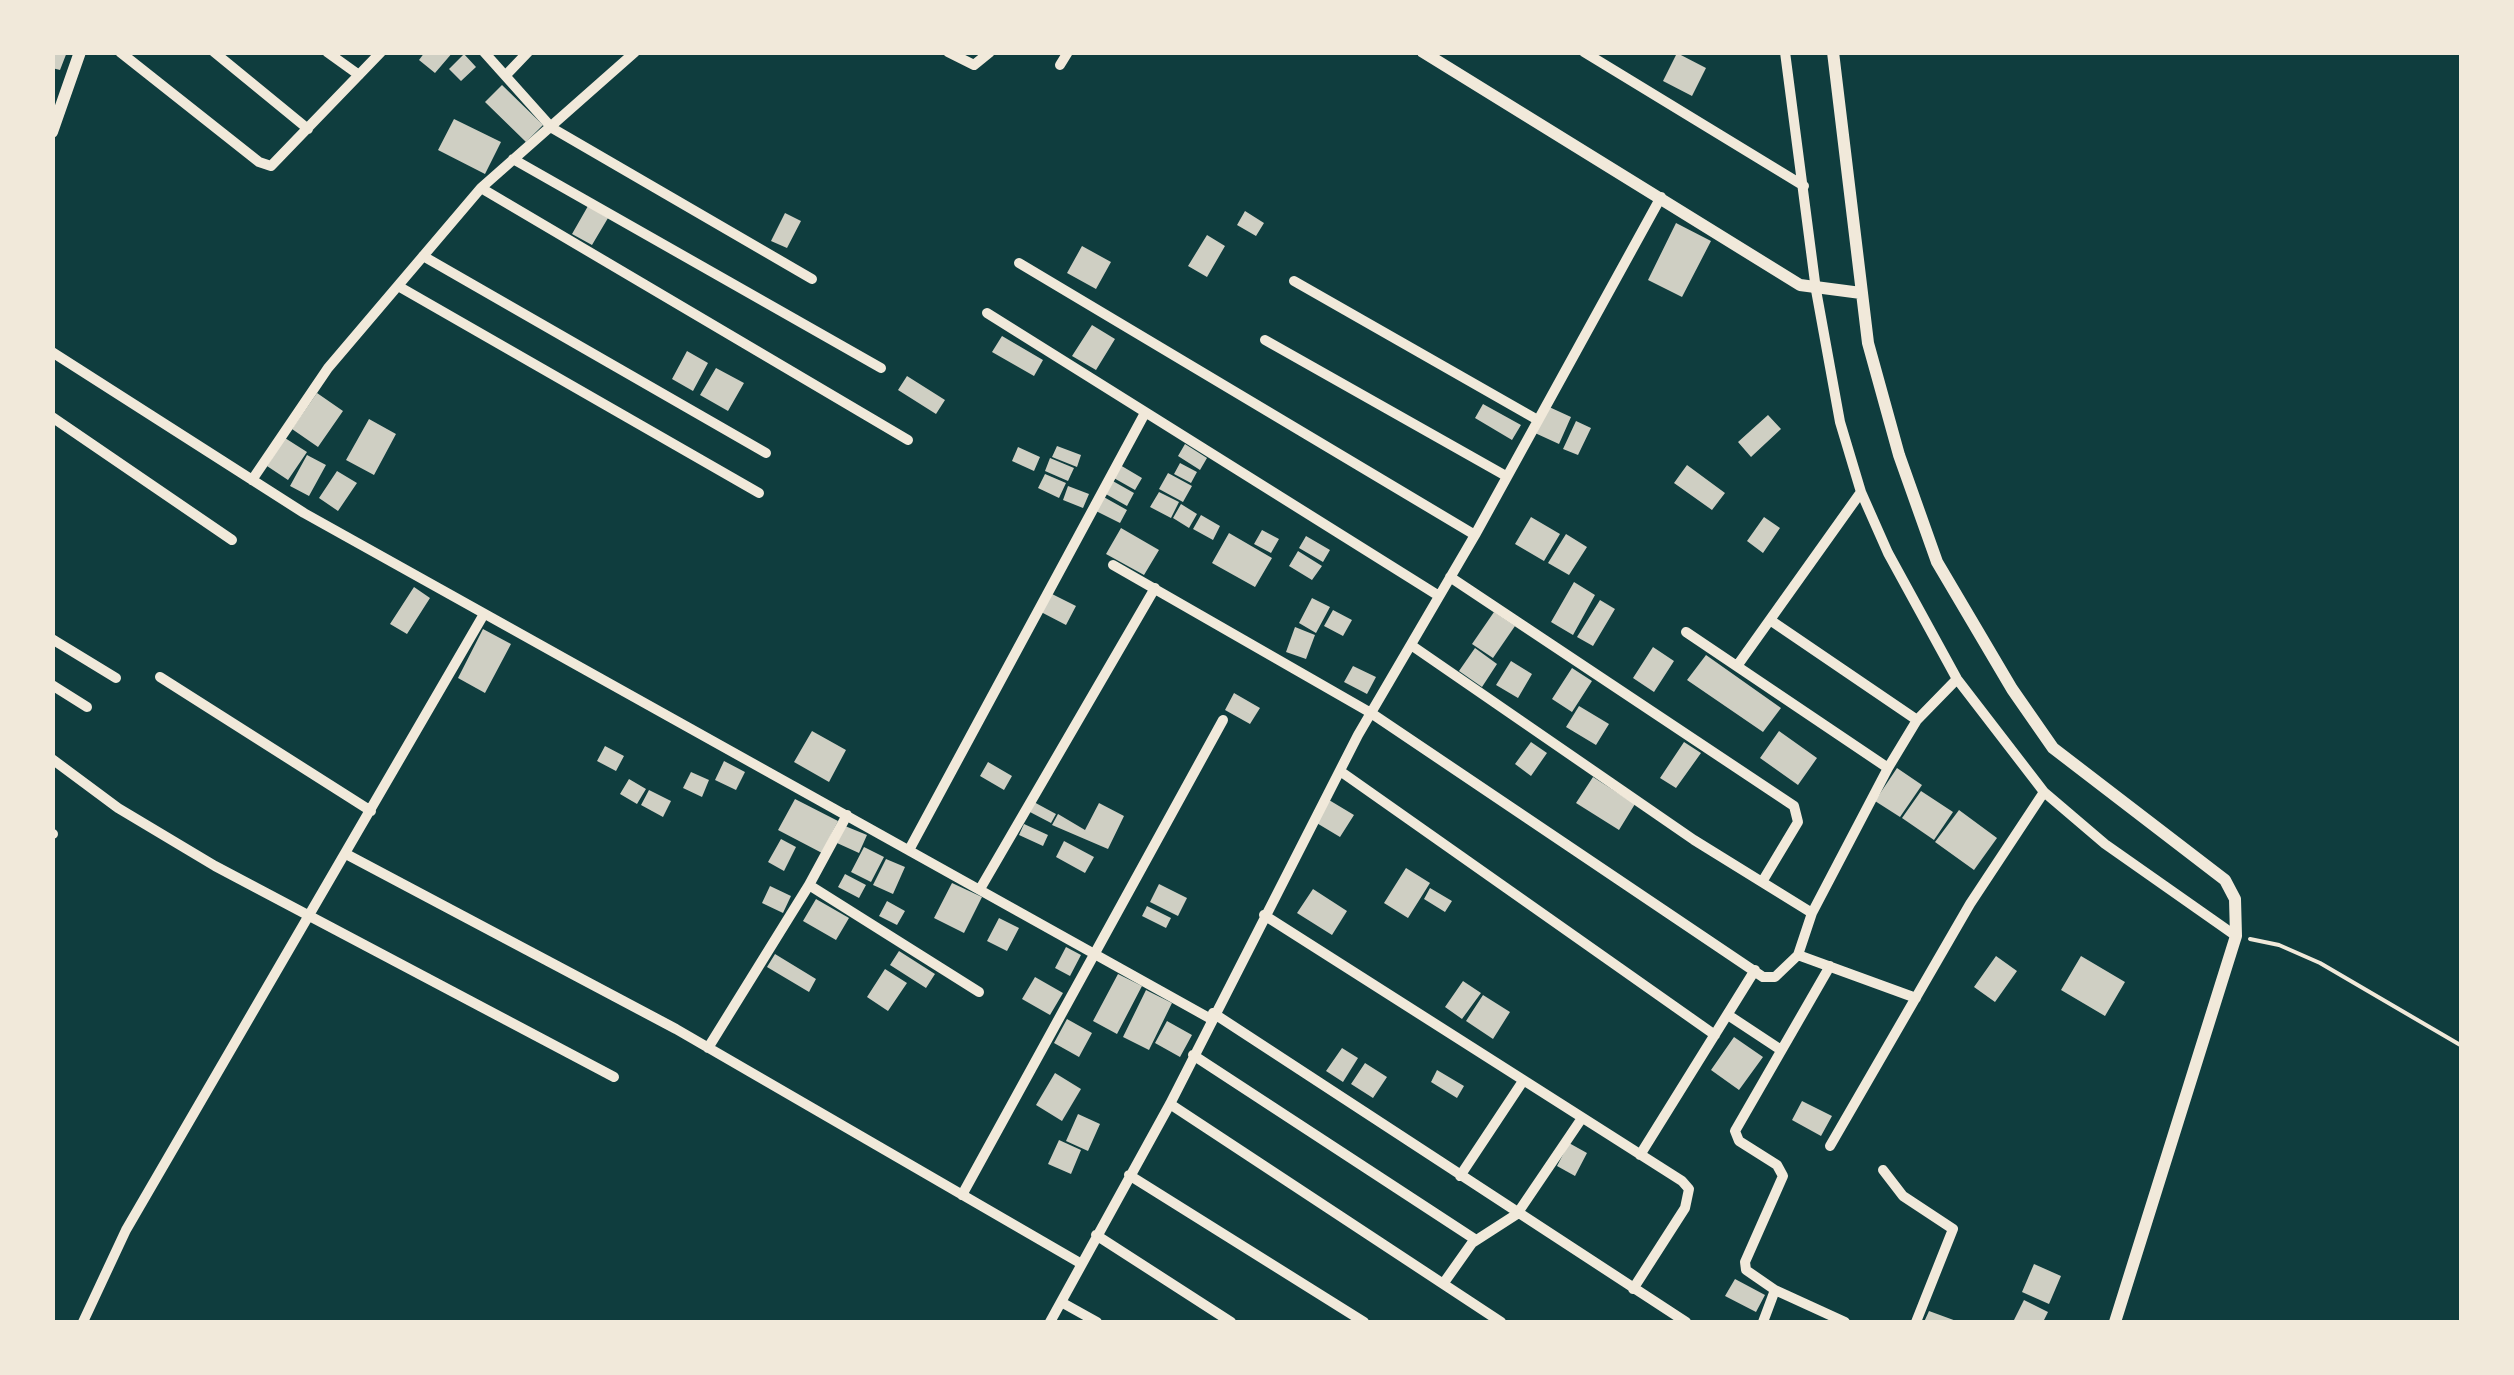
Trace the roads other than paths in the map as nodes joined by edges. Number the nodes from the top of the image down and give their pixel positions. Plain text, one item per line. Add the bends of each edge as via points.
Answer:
1 (80, 52) edge
2 (120, 52) edge
3 (214, 52) edge
4 (328, 52) edge
5 (381, 52) edge
6 (484, 52) edge
7 (528, 52) edge
8 (635, 52) edge
9 (948, 52) edge
10 (990, 52) edge
11 (1068, 52) edge
12 (1423, 52) edge
13 (1584, 52) edge
14 (1784, 52) edge
15 (1832, 52) edge
16 (1060, 65) dead end
17 (359, 75) junction
18 (506, 75) junction
19 (552, 128) junction
20 (308, 129) junction
21 (52, 132) edge
22 (513, 159) junction
23 (1804, 186) junction
24 (481, 188) junction
25 (1661, 196) junction
26 (423, 256) junction
27 (1019, 263) dead end
28 (812, 280) dead end
29 (1294, 281) dead end
30 (398, 286) junction
31 (1816, 290) junction
32 (1861, 293) junction
33 (987, 313) dead end
34 (1265, 340) dead end
35 (52, 352) edge
36 (881, 368) dead end
37 (1145, 413) junction
38 (52, 416) edge
39 (1536, 419) junction
40 (908, 440) dead end
41 (766, 453) dead end
42 (1506, 476) junction
43 (252, 480) junction
44 (1861, 492) junction
45 (759, 493) dead end
46 (1475, 535) junction
47 (232, 540) dead end
48 (1113, 565) dead end
49 (1450, 577) junction
50 (1155, 588) junction
51 (1439, 596) junction
52 (484, 614) junction
53 (1770, 620) junction
54 (1686, 632) dead end
55 (52, 639) edge
56 (1412, 645) junction
57 (1737, 666) junction
58 (160, 677) dead end
59 (116, 678) dead end
60 (1957, 678) junction
61 (52, 685) edge
62 (86, 707) dead end
63 (1371, 713) junction
64 (1223, 720) dead end
65 (1917, 720) junction
66 (52, 759) edge
67 (1888, 768) junction
68 (1340, 770) junction
69 (2044, 792) junction
70 (371, 810) junction
71 (847, 815) junction
72 (910, 850) junction
73 (346, 854) junction
74 (1762, 882) junction
75 (809, 885) junction
76 (980, 889) junction
77 (308, 914) junction
78 (1812, 914) junction
79 (1264, 916) junction
80 (2236, 936) junction
81 (1094, 953) junction
82 (1798, 956) junction
83 (1830, 966) junction
84 (1755, 970) junction
85 (979, 992) dead end
86 (1916, 998) junction
87 (1728, 1015) junction
88 (1212, 1016) junction
89 (1715, 1035) junction
90 (708, 1048) junction
91 (1782, 1050) junction
92 (1194, 1055) junction
93 (614, 1077) dead end
94 (1522, 1081) junction
95 (1170, 1104) junction
96 (1582, 1118) junction
97 (1830, 1146) dead end
98 (1640, 1155) junction
99 (1884, 1170) dead end
100 (1130, 1175) junction
101 (1460, 1176) junction
102 (962, 1195) junction
103 (1517, 1214) junction
104 (1096, 1234) junction
105 (1476, 1240) junction
106 (1080, 1263) junction
107 (1443, 1284) junction
108 (1633, 1288) junction
109 (1775, 1290) junction
110 (1060, 1302) junction
111 (1356, 1321) edge
112 (83, 1322) edge
113 (1050, 1322) edge
114 (1097, 1322) edge
115 (1232, 1322) edge
116 (1500, 1322) edge
117 (1686, 1322) edge
118 (1762, 1322) edge
119 (1844, 1322) edge
120 (1916, 1322) edge
121 (2115, 1322) edge

1 - 21 street
2 - 20 street via 259,162 276,164
3 - 20 street
4 - 17 street
5 - 17 street
6 - 18 street
7 - 18 street
8 - 19 street
9 - 10 street via 974,65
11 - 16 street
12 - 25 street
13 - 23 street
14 - 23 street
15 - 32 street
17 - 20 street
18 - 19 street
19 - 22 street
19 - 28 street
22 - 24 street
22 - 36 street
23 - 31 street
24 - 26 street
24 - 40 street
25 - 31 street
25 - 39 street
26 - 30 street
26 - 41 street
27 - 46 street
29 - 39 street
30 - 43 street via 328,368
30 - 45 street
31 - 32 street
31 - 44 street via 1840,422
32 - 80 street via 1899,455 1938,562 1965,610 2053,748 2226,880 2236,899
33 - 37 street
34 - 42 street
35 - 43 street
37 - 51 street
37 - 72 street
38 - 47 street
39 - 42 street
42 - 46 street
43 - 52 street
44 - 53 street
44 - 60 street
46 - 49 street
48 - 50 street
49 - 51 street
49 - 74 street via 1794,806 1798,822
50 - 63 street
50 - 76 street
51 - 56 street
52 - 70 street
52 - 71 street
53 - 57 street
53 - 65 street
54 - 57 street
55 - 59 street
56 - 63 street
56 - 74 street
57 - 67 street
58 - 70 street
60 - 65 street
60 - 69 street
61 - 62 street
63 - 68 street
63 - 84 street
64 - 81 street
65 - 67 street
66 - 77 street via 169,840
67 - 78 street
68 - 79 street
68 - 89 street
69 - 80 street via 2104,844
69 - 86 street
70 - 73 street
71 - 72 street
71 - 75 street
72 - 76 street
73 - 77 street
73 - 90 street
74 - 78 street
75 - 85 street
75 - 90 street
76 - 81 street
77 - 93 street
77 - 112 street via 126,1230
78 - 82 street
79 - 88 street
79 - 94 street
80 - 121 street
81 - 88 street
81 - 102 street
82 - 83 street
82 - 84 street via 1774,978
83 - 86 street
83 - 91 street
84 - 87 street
86 - 97 street
87 - 89 street
87 - 91 street
88 - 92 street
88 - 101 street
89 - 98 street
90 - 102 street
91 - 109 street via 1735,1131 1739,1141 1782,1170 1745,1262 1746,1270
92 - 95 street
92 - 105 street
94 - 96 street
94 - 101 street
95 - 100 street
95 - 107 street
96 - 98 street
96 - 103 street
98 - 108 street via 1682,1182 1689,1198
99 - 120 street via 1904,1196 1954,1229
100 - 104 street
100 - 111 street
101 - 103 street
102 - 106 street
103 - 105 street
103 - 108 street
104 - 106 street
104 - 115 street
105 - 107 street
106 - 110 street
107 - 116 street
108 - 117 street
109 - 118 street
109 - 119 street
110 - 113 street
110 - 114 street

